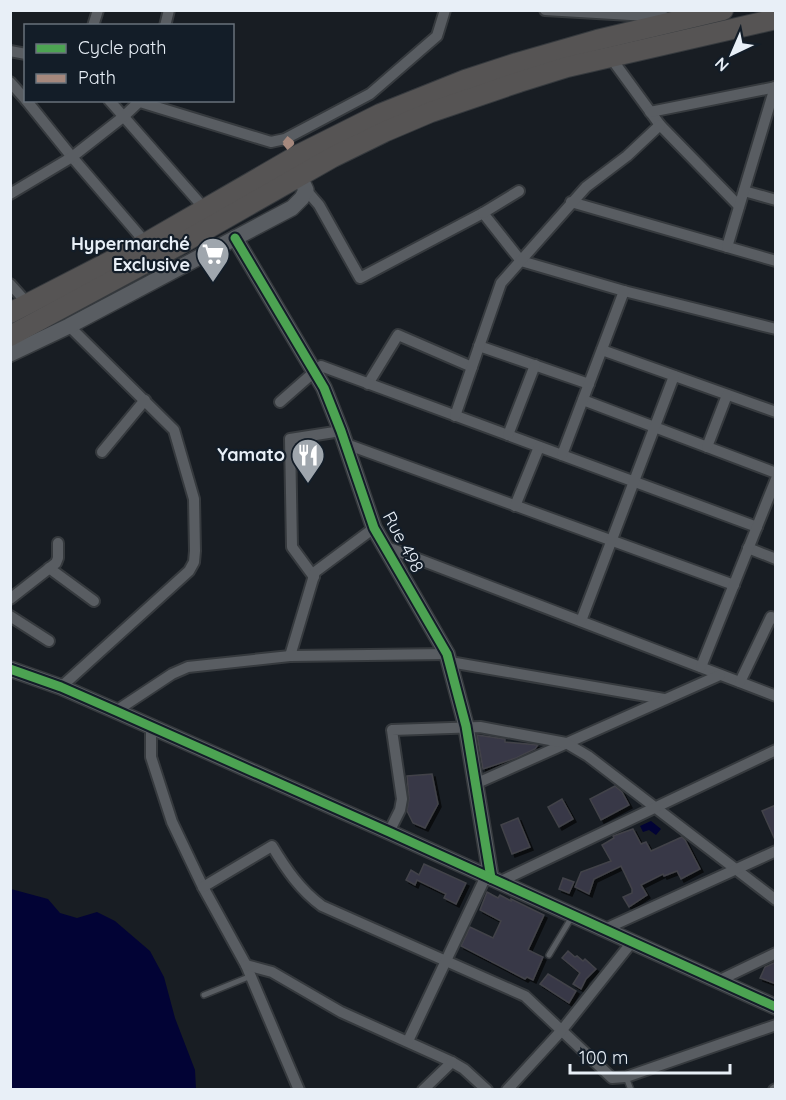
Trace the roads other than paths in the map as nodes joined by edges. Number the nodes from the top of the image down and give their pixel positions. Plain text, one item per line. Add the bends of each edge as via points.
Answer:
1 (445, 10) edge
2 (545, 10) edge
3 (723, 10) edge
4 (687, 18) junction
5 (776, 19) edge
6 (610, 57) junction
7 (10, 82) edge
8 (775, 87) edge
9 (24, 98) edge
10 (28, 102) edge
11 (111, 102) edge
12 (140, 102) edge
13 (144, 102) edge
14 (650, 112) junction
15 (123, 117) junction
16 (660, 124) junction
17 (72, 157) junction
18 (303, 183) junction
19 (13, 189) edge
20 (519, 191) dead end
21 (744, 191) junction
22 (776, 200) edge
23 (572, 202) junction
24 (739, 206) junction
25 (204, 208) junction
26 (483, 213) junction
27 (235, 238) junction
28 (146, 243) junction
29 (727, 247) junction
30 (521, 261) junction
31 (776, 261) edge
32 (10, 284) edge
33 (624, 291) junction
34 (19, 309) edge
35 (69, 326) junction
36 (776, 329) edge
37 (10, 336) edge
38 (479, 346) junction
39 (602, 350) junction
40 (10, 354) edge
41 (535, 365) junction
42 (472, 367) junction
43 (315, 372) junction
44 (674, 376) junction
45 (368, 384) junction
46 (589, 384) junction
47 (728, 395) junction
48 (145, 400) junction
49 (583, 400) junction
50 (280, 402) dead end
51 (776, 412) edge
52 (455, 416) junction
53 (655, 427) junction
54 (508, 435) junction
55 (344, 437) junction
56 (539, 447) junction
57 (707, 447) junction
58 (102, 452) dead end
59 (562, 455) junction
60 (776, 472) edge
61 (776, 479) edge
62 (634, 482) junction
63 (773, 492) edge
64 (516, 506) junction
65 (756, 527) junction
66 (375, 528) junction
67 (611, 541) junction
68 (58, 543) dead end
69 (384, 545) junction
70 (748, 548) junction
71 (776, 559) edge
72 (49, 568) junction
73 (314, 577) junction
74 (734, 585) junction
75 (10, 599) edge
76 (94, 601) dead end
77 (10, 616) edge
78 (776, 619) edge
79 (581, 621) junction
80 (49, 641) dead end
81 (290, 656) junction
82 (449, 658) junction
83 (701, 667) junction
84 (10, 669) edge
85 (720, 675) junction
86 (740, 682) junction
87 (61, 687) junction
88 (776, 696) edge
89 (664, 699) junction
90 (116, 711) junction
91 (151, 726) junction
92 (466, 726) junction
93 (566, 743) junction
94 (776, 750) edge
95 (475, 784) junction
96 (654, 808) junction
97 (390, 832) junction
98 (776, 851) edge
99 (735, 869) junction
100 (492, 878) junction
101 (203, 887) junction
102 (776, 900) edge
103 (573, 915) junction
104 (605, 929) junction
105 (632, 942) junction
106 (776, 952) edge
107 (549, 955) dead end
108 (446, 961) junction
109 (249, 970) junction
110 (720, 980) junction
111 (204, 996) dead end
112 (776, 1007) edge
113 (776, 1025) edge
114 (562, 1030) junction
115 (408, 1041) junction
116 (452, 1062) junction
117 (626, 1077) junction
118 (299, 1089) edge
119 (423, 1089) edge
120 (487, 1089) edge
121 (507, 1089) edge
122 (631, 1089) edge

1 - 13 street via 437,36 370,94 285,139 271,142
2 - 4 street
3 - 4 highway
4 - 25 highway via 566,48 456,84 333,136
5 - 6 highway
6 - 14 street
6 - 18 highway via 567,67 431,112 333,157
7 - 9 street
8 - 14 street
8 - 21 street
10 - 17 street
11 - 15 street
12 - 15 street
14 - 16 street
15 - 17 street
15 - 25 street
16 - 23 street
16 - 24 street
17 - 19 street
17 - 28 street
18 - 26 street via 360,278
18 - 27 street via 302,198 292,208
18 - 37 highway via 206,228
20 - 26 street
21 - 22 street
21 - 24 street
23 - 29 street
23 - 30 street
24 - 29 street
25 - 28 highway
26 - 30 street
27 - 35 street
27 - 43 street, Rue 498
28 - 34 highway
29 - 31 street
30 - 33 street
30 - 38 street via 501,283
32 - 34 street
33 - 36 street
33 - 39 street
35 - 40 street
35 - 48 street
38 - 41 street
38 - 42 street
39 - 44 street
39 - 46 street
41 - 46 street
41 - 54 street
42 - 45 street via 398,335
42 - 52 street
43 - 45 street via 321,366
43 - 50 street
43 - 55 street, Rue 498
44 - 47 street
44 - 53 street
45 - 52 street
46 - 49 street
47 - 51 street
47 - 57 street
48 - 58 street
48 - 87 street via 177,435 194,500 194,562 189,571
49 - 53 street
49 - 59 street
52 - 54 street
53 - 57 street
53 - 62 street
54 - 56 street
55 - 64 street
55 - 66 street, Rue 498
55 - 73 street via 290,439 292,547
56 - 59 street
56 - 64 street
57 - 60 street
59 - 62 street
61 - 63 street
62 - 65 street
62 - 67 street
63 - 65 street
64 - 67 street
65 - 70 street
66 - 69 street, Rue 498
66 - 73 street via 315,572
67 - 74 street
67 - 79 street
68 - 72 street via 58,558
69 - 79 street
69 - 82 street, Rue 498
70 - 71 street
70 - 74 street
72 - 75 street
72 - 76 street
73 - 81 street
74 - 83 street
77 - 80 street
78 - 86 street via 771,617
79 - 83 street
81 - 82 street
81 - 90 street via 188,667
82 - 89 street
82 - 92 street, Rue 498
83 - 85 street
84 - 87 street
85 - 86 street
85 - 89 street
86 - 88 street
87 - 90 street
89 - 93 street
90 - 91 street
91 - 97 street
91 - 101 street via 151,757 172,822
92 - 93 street
92 - 95 street, Rue 498
92 - 97 street via 392,730 402,799
93 - 95 street
93 - 96 street
94 - 96 street
95 - 100 street, Rue 498
96 - 99 street
96 - 100 street
97 - 100 street
98 - 99 street
99 - 102 street
99 - 104 street
100 - 103 street
100 - 108 street
101 - 108 street via 272,846 290,875 322,906
101 - 109 street
103 - 104 street
103 - 107 lane
104 - 105 street
105 - 110 street
105 - 114 street
106 - 110 street
108 - 114 street via 525,996
108 - 115 street
109 - 111 lane
109 - 115 street via 272,972 341,1012
109 - 118 street
110 - 112 street
113 - 117 street
114 - 117 street via 603,1072 612,1078
114 - 121 street
115 - 116 street
116 - 119 street
116 - 120 street
117 - 122 lane

